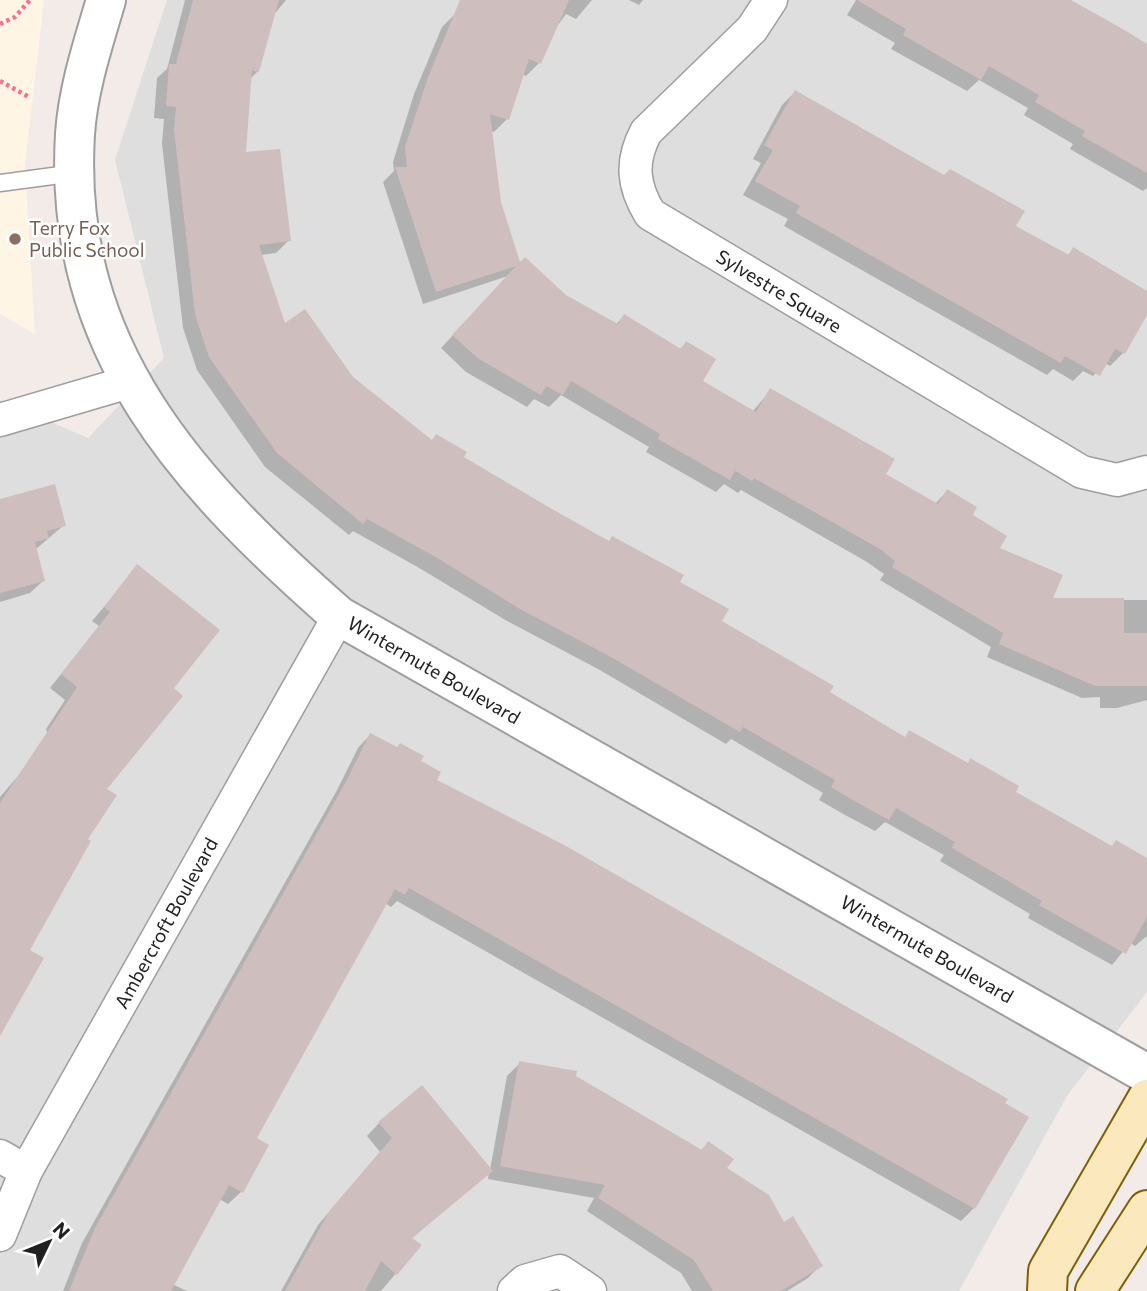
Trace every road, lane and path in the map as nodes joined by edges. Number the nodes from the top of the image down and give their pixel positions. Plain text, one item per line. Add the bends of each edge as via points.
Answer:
1 (30, 0) edge
2 (106, 0) edge
3 (771, 0) edge
4 (0, 24) edge
5 (0, 81) edge
6 (29, 97) dead end
7 (75, 173) junction
8 (0, 183) edge
9 (129, 382) junction
10 (0, 420) edge
11 (1147, 472) edge
12 (339, 616) junction
13 (1147, 1074) edge
14 (1147, 1099) edge
15 (13, 1164) edge
16 (1147, 1210) edge
17 (0, 1234) edge
18 (514, 1291) edge
19 (590, 1291) edge
20 (1047, 1291) edge
21 (1095, 1291) edge

1 - 4 path via 15,17
2 - 7 street, Wintermute Boulevard via 79,107
3 - 11 street, Sylvestre Square via 752,29 656,122 639,145 634,178 650,214 1082,472 1117,480
5 - 6 path
7 - 8 lane
7 - 9 street, Wintermute Boulevard via 87,268
9 - 10 street
9 - 12 street, Wintermute Boulevard via 158,428 216,498
12 - 13 street, Wintermute Boulevard
12 - 15 street, Ambercroft Boulevard
14 - 20 main road via 1048,1271
15 - 17 street, Ambercroft Boulevard
16 - 21 main road
18 - 19 street via 525,1281 560,1271

